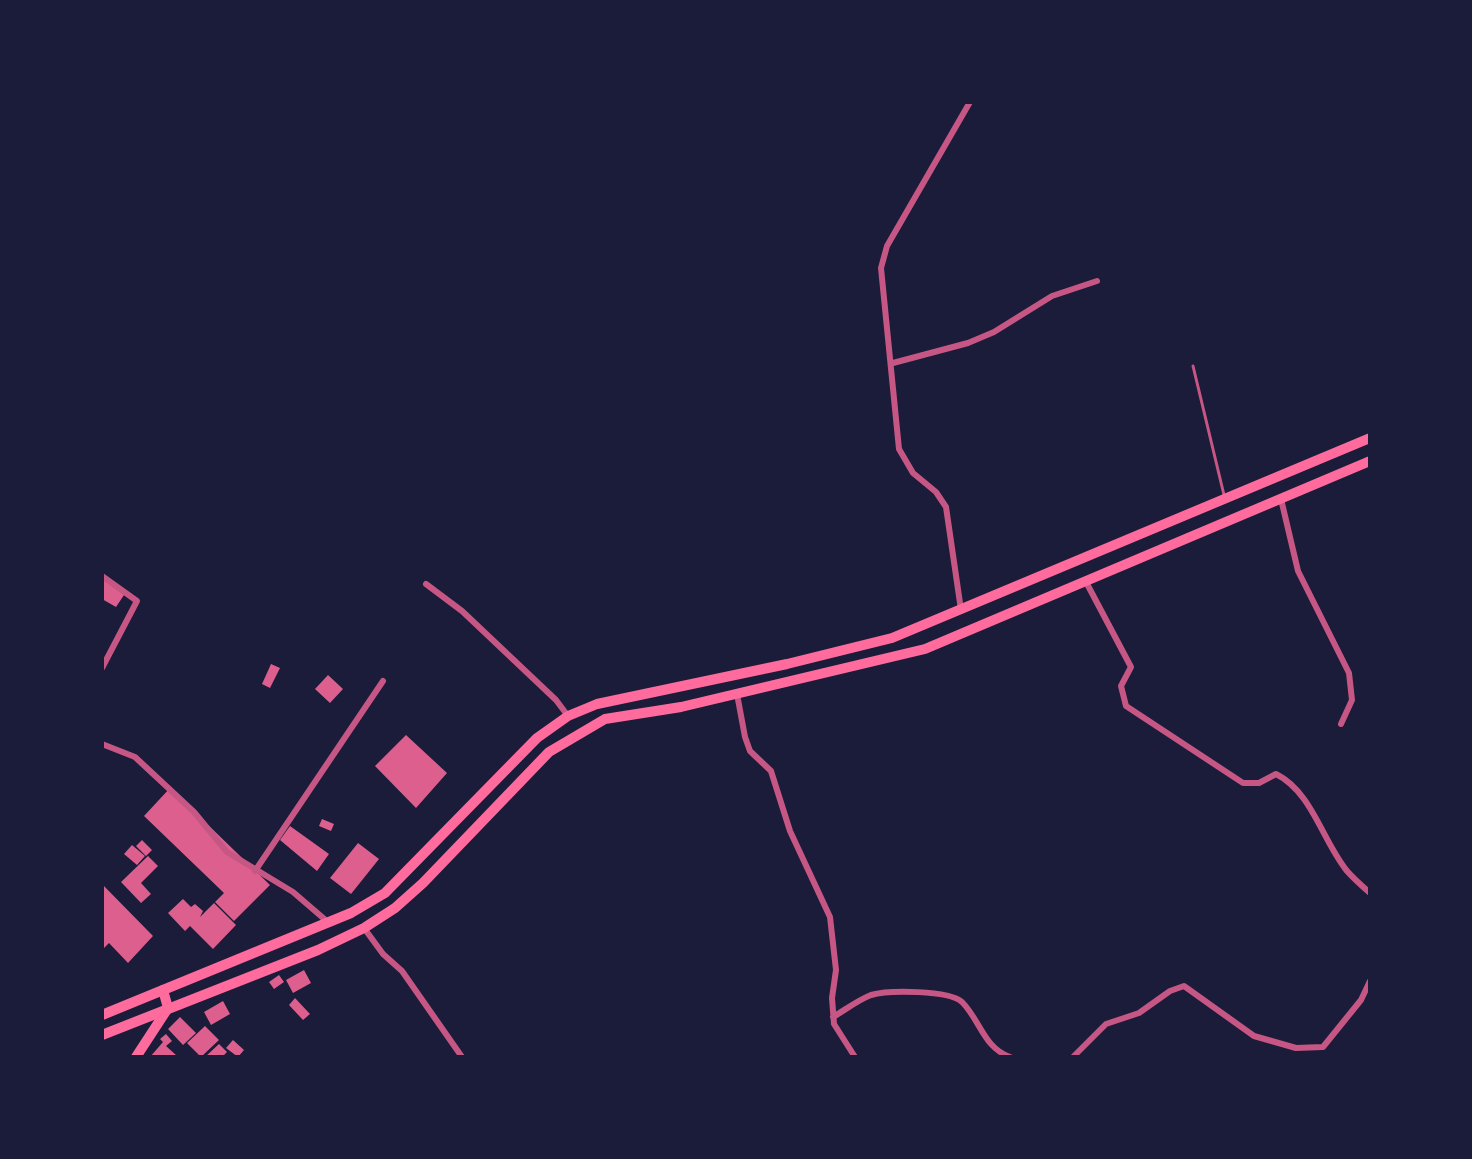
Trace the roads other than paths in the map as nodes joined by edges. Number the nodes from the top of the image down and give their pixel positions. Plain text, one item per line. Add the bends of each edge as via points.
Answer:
1 (970, 102) edge
2 (1097, 281) dead end
3 (893, 363) junction
4 (1193, 366) dead end
5 (1370, 438) edge
6 (1370, 461) edge
7 (1225, 498) junction
8 (1281, 499) junction
9 (102, 576) edge
10 (1085, 580) junction
11 (426, 584) dead end
12 (961, 610) junction
13 (102, 668) edge
14 (383, 681) dead end
15 (737, 694) junction
16 (568, 716) junction
17 (1341, 724) dead end
18 (102, 744) edge
19 (255, 871) junction
20 (1370, 893) edge
21 (329, 923) junction
22 (364, 928) junction
23 (1370, 981) edge
24 (163, 990) junction
25 (168, 1008) junction
26 (102, 1015) edge
27 (833, 1017) junction
28 (102, 1035) edge
29 (136, 1057) edge
30 (462, 1057) edge
31 (855, 1057) edge
32 (1010, 1057) edge
33 (1073, 1057) edge

1 - 3 street via 887,246 881,268
2 - 3 street via 1052,296 968,343
3 - 12 street via 899,449 913,473 946,507
4 - 7 lane
5 - 7 main road
6 - 8 main road
7 - 12 main road
8 - 10 main road
8 - 17 street via 1298,571 1349,673 1352,700
9 - 13 street via 137,601
10 - 15 main road via 925,649
10 - 20 street via 1131,667 1121,686 1126,706 1243,783 1259,783 1276,774 1290,781 1346,870
11 - 16 street via 462,611
12 - 16 main road via 892,638 597,704
14 - 19 street
15 - 22 main road via 605,719 549,752 423,883
15 - 27 street via 750,751 771,771 790,831 830,917 836,970
16 - 21 main road via 537,738 385,893
18 - 19 street via 135,757 194,812 227,852
19 - 21 street via 293,892
21 - 24 main road
22 - 25 main road
22 - 30 street via 402,971
23 - 33 street via 1323,1047 1296,1048 1254,1036 1184,986 1139,1013 1106,1024
24 - 25 main road
24 - 26 main road
25 - 28 main road
25 - 29 main road
27 - 31 street
27 - 32 street via 872,995 950,995 961,1002 988,1042

